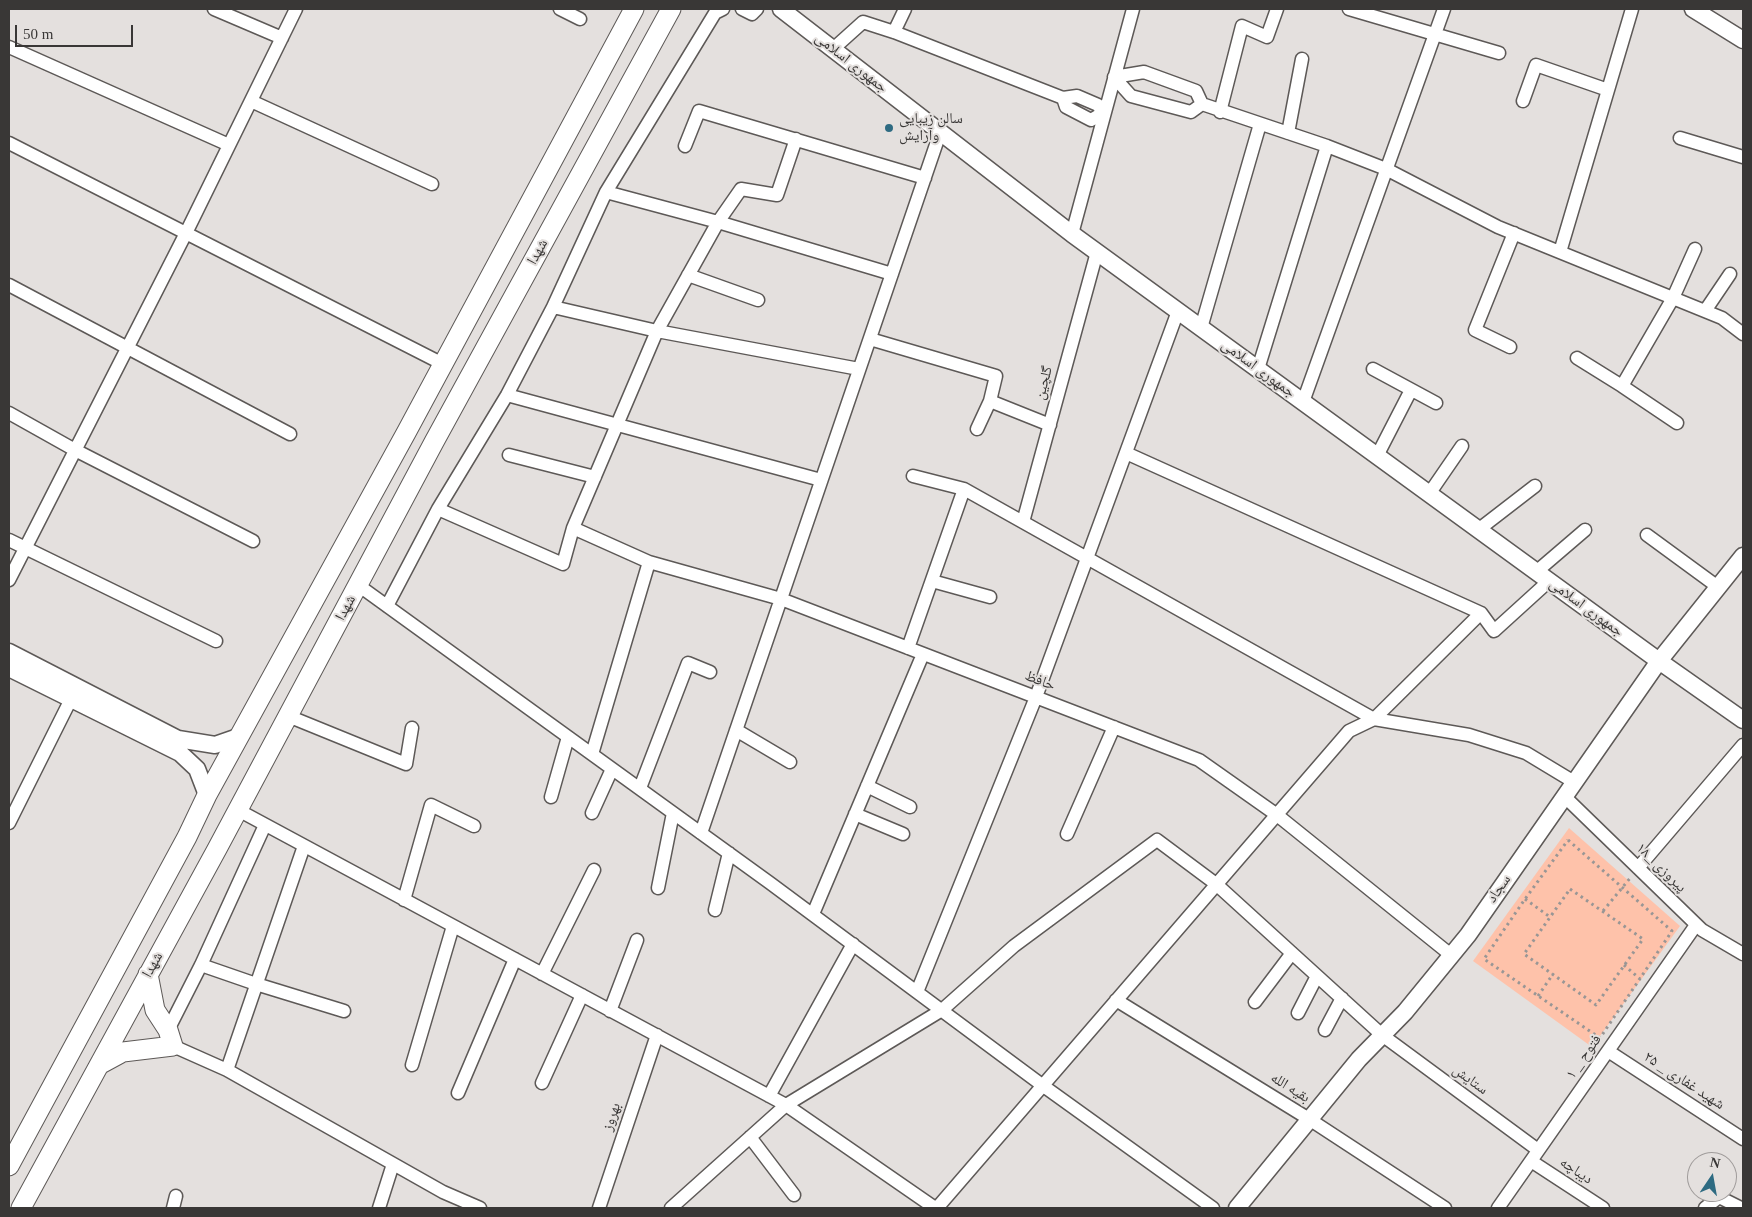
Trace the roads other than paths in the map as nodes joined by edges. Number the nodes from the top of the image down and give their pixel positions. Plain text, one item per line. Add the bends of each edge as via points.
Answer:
1 (214, 9) edge
2 (296, 9) edge
3 (560, 9) edge
4 (634, 9) edge
5 (671, 9) edge
6 (723, 9) edge
7 (742, 9) edge
8 (757, 9) edge
9 (781, 9) edge
10 (905, 9) edge
11 (1133, 9) edge
12 (1277, 9) edge
13 (1349, 9) edge
14 (1444, 9) edge
15 (1632, 9) edge
16 (1693, 9) edge
17 (580, 19) dead end
18 (894, 32) junction
19 (1435, 34) junction
20 (282, 38) junction
21 (1743, 40) edge
22 (9, 46) edge
23 (833, 49) junction
24 (1499, 53) dead end
25 (1302, 59) dead end
26 (1114, 77) junction
27 (1608, 90) junction
28 (251, 101) junction
29 (1523, 101) dead end
30 (1202, 104) junction
31 (1220, 112) junction
32 (1104, 114) junction
33 (1260, 124) junction
34 (940, 133) junction
35 (1288, 133) junction
36 (1680, 138) dead end
37 (796, 139) junction
38 (9, 143) edge
39 (229, 145) junction
40 (685, 146) dead end
41 (1327, 146) junction
42 (1743, 157) edge
43 (1386, 169) junction
44 (925, 178) junction
45 (432, 184) dead end
46 (606, 192) junction
47 (718, 222) junction
48 (186, 233) junction
49 (1514, 233) junction
50 (1072, 234) junction
51 (1694, 249) dead end
52 (1097, 252) junction
53 (1560, 252) junction
54 (892, 274) junction
55 (1730, 274) dead end
56 (688, 276) junction
57 (489, 278) junction
58 (9, 285) edge
59 (516, 292) junction
60 (1673, 298) junction
61 (758, 300) dead end
62 (553, 307) junction
63 (1178, 311) junction
64 (1705, 311) junction
65 (1201, 328) junction
66 (657, 331) junction
67 (1743, 334) edge
68 (870, 340) junction
69 (128, 347) junction
70 (1510, 347) dead end
71 (1577, 358) dead end
72 (443, 364) junction
73 (860, 369) junction
74 (1258, 369) junction
75 (1372, 369) dead end
76 (1622, 386) junction
77 (1412, 390) junction
78 (507, 395) junction
79 (990, 401) junction
80 (1303, 402) junction
81 (1436, 403) dead end
82 (9, 413) edge
83 (1676, 423) dead end
84 (617, 425) junction
85 (1050, 425) junction
86 (977, 429) dead end
87 (290, 434) dead end
88 (1462, 446) dead end
89 (76, 450) junction
90 (1126, 453) junction
91 (508, 455) dead end
92 (1377, 456) junction
93 (912, 476) dead end
94 (595, 477) junction
95 (821, 480) junction
96 (1534, 486) dead end
97 (964, 489) junction
98 (1429, 494) junction
99 (438, 509) junction
100 (1023, 522) junction
101 (573, 528) junction
102 (1478, 530) junction
103 (1585, 530) dead end
104 (1647, 535) dead end
105 (9, 540) edge
106 (254, 542) dead end
107 (26, 548) junction
108 (1743, 557) edge
109 (1086, 559) junction
110 (649, 562) junction
111 (1542, 576) junction
112 (9, 580) edge
113 (932, 581) junction
114 (358, 585) junction
115 (1718, 588) junction
116 (990, 597) dead end
117 (781, 599) junction
118 (387, 606) junction
119 (1480, 613) junction
120 (216, 641) dead end
121 (908, 648) junction
122 (9, 652) edge
123 (923, 654) junction
124 (1659, 661) junction
125 (9, 668) edge
126 (710, 672) dead end
127 (1036, 697) junction
128 (83, 700) junction
129 (288, 716) junction
130 (1374, 720) junction
131 (1743, 720) edge
132 (1114, 727) junction
133 (412, 728) dead end
134 (736, 730) junction
135 (238, 737) junction
136 (568, 737) junction
137 (1743, 746) edge
138 (592, 754) junction
139 (790, 762) dead end
140 (612, 769) junction
141 (1574, 782) junction
142 (867, 786) junction
143 (640, 788) junction
144 (207, 794) junction
145 (1564, 796) junction
146 (551, 797) dead end
147 (910, 807) dead end
148 (238, 810) junction
149 (592, 812) dead end
150 (673, 813) junction
151 (856, 814) junction
152 (1276, 815) junction
153 (10, 819) edge
154 (265, 825) junction
155 (474, 826) dead end
156 (701, 833) junction
157 (903, 834) dead end
158 (1067, 834) dead end
159 (304, 846) junction
160 (729, 853) junction
161 (1638, 868) junction
162 (594, 870) dead end
163 (1216, 884) junction
164 (658, 888) dead end
165 (404, 900) junction
166 (716, 910) dead end
167 (813, 914) junction
168 (1696, 925) junction
169 (454, 926) junction
170 (637, 940) dead end
171 (853, 944) junction
172 (1741, 948) edge
173 (1292, 953) junction
174 (1451, 955) junction
175 (515, 959) junction
176 (201, 965) junction
177 (148, 974) junction
178 (542, 974) junction
179 (1317, 976) junction
180 (256, 984) junction
181 (917, 992) junction
182 (582, 995) junction
183 (1342, 998) junction
184 (1116, 1000) junction
185 (1255, 1002) dead end
186 (610, 1010) junction
187 (942, 1010) junction
188 (344, 1011) dead end
189 (1298, 1013) dead end
190 (1325, 1030) dead end
191 (657, 1035) junction
192 (1382, 1035) junction
193 (170, 1038) junction
194 (1608, 1050) junction
195 (412, 1064) dead end
196 (98, 1065) junction
197 (227, 1070) junction
198 (542, 1083) dead end
199 (1042, 1085) junction
200 (458, 1094) dead end
201 (769, 1096) junction
202 (786, 1105) junction
203 (1309, 1119) junction
204 (750, 1137) junction
205 (1743, 1139) edge
206 (1535, 1155) junction
207 (393, 1164) junction
208 (9, 1166) edge
209 (794, 1195) dead end
210 (21, 1208) edge
211 (379, 1208) edge
212 (480, 1208) edge
213 (599, 1208) edge
214 (671, 1208) edge
215 (936, 1208) edge
216 (1213, 1208) edge
217 (1237, 1208) edge
218 (1445, 1208) edge
219 (1498, 1208) edge
220 (1603, 1208) edge
221 (1705, 1208) edge
222 (1741, 1208) edge

1 - 20 street
2 - 20 street
3 - 17 street
4 - 57 main road, شهدا
5 - 59 main road, شهدا
6 - 46 street via 715,13
7 - 8 street via 752,14
9 - 23 street, جمهوری اسلامی
10 - 18 street
11 - 26 street
12 - 31 street via 1267,37 1242,26
13 - 19 street
14 - 19 street
15 - 27 street
16 - 21 street
18 - 23 street via 863,22
18 - 32 street via 1063,98 1077,96 1098,104
19 - 24 street
19 - 43 street
20 - 28 street
22 - 39 street
23 - 34 street, جمهوری اسلامی
25 - 35 street
26 - 30 street via 1144,72 1196,92
26 - 30 street via 1131,96 1191,112
26 - 32 street
27 - 29 street via 1536,65
27 - 53 street
28 - 39 street
28 - 45 street
30 - 31 street
31 - 33 street
32 - 50 street
33 - 35 street
33 - 65 street
34 - 44 street
34 - 50 street, جمهوری اسلامی
35 - 41 street
36 - 42 street
37 - 40 street via 699,112
37 - 44 street
37 - 47 street via 777,195 740,189
38 - 48 street
39 - 48 street
41 - 43 street
41 - 74 street
43 - 49 street
43 - 80 street
44 - 54 street
46 - 47 street
46 - 62 street
47 - 54 street
47 - 56 street
48 - 69 street
48 - 72 street
49 - 53 street
49 - 70 street via 1476,330
50 - 52 street, جمهوری اسلامی
51 - 60 street
52 - 63 street, جمهوری اسلامی
52 - 85 street, گلچین
53 - 60 street
54 - 68 street
55 - 64 street
56 - 61 street
56 - 66 street
57 - 59 main road
57 - 72 main road, شهدا
58 - 69 street
59 - 114 main road, شهدا
60 - 64 street
60 - 76 street
62 - 66 street
62 - 78 street
63 - 65 street, جمهوری اسلامی
63 - 90 street
64 - 67 street via 1722,318
65 - 74 street, جمهوری اسلامی
66 - 73 street
66 - 84 street
68 - 73 street
68 - 79 street via 996,376
69 - 87 street
69 - 89 street
71 - 76 street
72 - 135 main road, شهدا
73 - 95 street
74 - 80 street, جمهوری اسلامی
75 - 77 street
76 - 83 street
77 - 81 street
77 - 92 street
78 - 84 street
78 - 99 street
79 - 85 street
79 - 86 street
80 - 92 street, جمهوری اسلامی
82 - 89 street
84 - 94 street
84 - 95 street
85 - 100 street, گلچین
88 - 98 street
89 - 106 street
89 - 107 street
90 - 109 street
90 - 119 street
91 - 94 street
92 - 98 street, جمهوری اسلامی
93 - 97 street
94 - 101 street
95 - 117 street
96 - 102 street
97 - 100 street
97 - 113 street
98 - 102 street, جمهوری اسلامی
99 - 101 street via 563,564
99 - 118 street
100 - 109 street
101 - 110 street, حافظ
102 - 111 street, جمهوری اسلامی
103 - 111 street
104 - 115 street
105 - 107 street
107 - 112 street
107 - 120 street
108 - 115 street, سجاد
109 - 127 street
109 - 130 street
110 - 117 street, حافظ
110 - 138 street
111 - 119 street via 1494,631
111 - 124 street, جمهوری اسلامی
113 - 116 street
113 - 121 street
114 - 118 street
114 - 129 main road, شهدا
115 - 124 street, سجاد
117 - 121 street, حافظ
117 - 134 street
118 - 136 street
119 - 130 street
121 - 123 street, حافظ
122 - 128 street
123 - 127 street, حافظ
123 - 142 street
124 - 131 street, جمهوری اسلامی
124 - 141 street, سجاد
125 - 128 street
126 - 143 street via 688,663
127 - 132 street, حافظ
127 - 181 street
128 - 135 street via 178,739 215,745
128 - 144 street via 180,753 198,769
128 - 153 street
129 - 133 street via 406,764
129 - 148 main road, شهدا
130 - 141 street via 1469,735 1526,753
130 - 152 street via 1349,731
132 - 152 street, حافظ via 1199,760
132 - 158 street
134 - 139 street
134 - 156 street
135 - 144 main road, شهدا
136 - 138 street
136 - 146 street
137 - 161 street
138 - 140 street
140 - 143 street
140 - 149 street
141 - 145 street, سجاد
142 - 147 street
142 - 151 street
143 - 150 street
144 - 208 main road, شهدا via 187,837
145 - 161 street, پیروزی _۱۸
145 - 174 street, سجاد
148 - 154 street
148 - 177 main road, شهدا
150 - 156 street
150 - 164 street
151 - 157 street
151 - 167 street
152 - 163 street
152 - 174 street, حافظ
154 - 159 street
154 - 176 street
155 - 165 street via 431,806
156 - 160 street
159 - 165 street
159 - 180 street
160 - 166 street
160 - 167 street
161 - 168 street, پیروزی _۱۸
162 - 178 street
163 - 173 street, ستایش
163 - 184 street
163 - 187 street, ستایش via 1157,840 1014,946
165 - 169 street
167 - 171 street
168 - 172 street, پیروزی _۱۸
168 - 194 street, فتوح _ ۱
169 - 175 street
169 - 195 street
170 - 186 street
171 - 181 street
171 - 201 street
173 - 179 street, ستایش
173 - 185 street
174 - 192 street, سجاد
175 - 178 street
175 - 200 street
176 - 180 street
176 - 193 street
177 - 193 main road via 155,1010
177 - 196 main road, شهدا
178 - 182 street
179 - 183 street, ستایش
179 - 189 street
180 - 188 street
180 - 197 street
181 - 187 street
182 - 186 street
182 - 198 street
183 - 190 street
183 - 192 street, ستایش
184 - 199 street
184 - 203 street, بقیه الله
186 - 191 street
187 - 199 street
187 - 202 street
191 - 201 street
191 - 213 street, بهروز
192 - 203 street, سجاد
192 - 206 street, ستایش
193 - 196 main road via 123,1052
193 - 197 street
194 - 205 street, شهید غفاری _ ۲۵
194 - 206 street, فتوح _ ۱
196 - 210 main road, شهدا
197 - 207 street
199 - 215 street
199 - 216 street
201 - 202 street
202 - 204 street
202 - 215 street
203 - 217 street, سجاد
203 - 218 street, بقیه الله
204 - 209 street
204 - 214 street
206 - 219 street, فتوح _ ۱
206 - 220 street, دیباچه
207 - 211 street
207 - 212 street
221 - 222 street via 1719,1197

